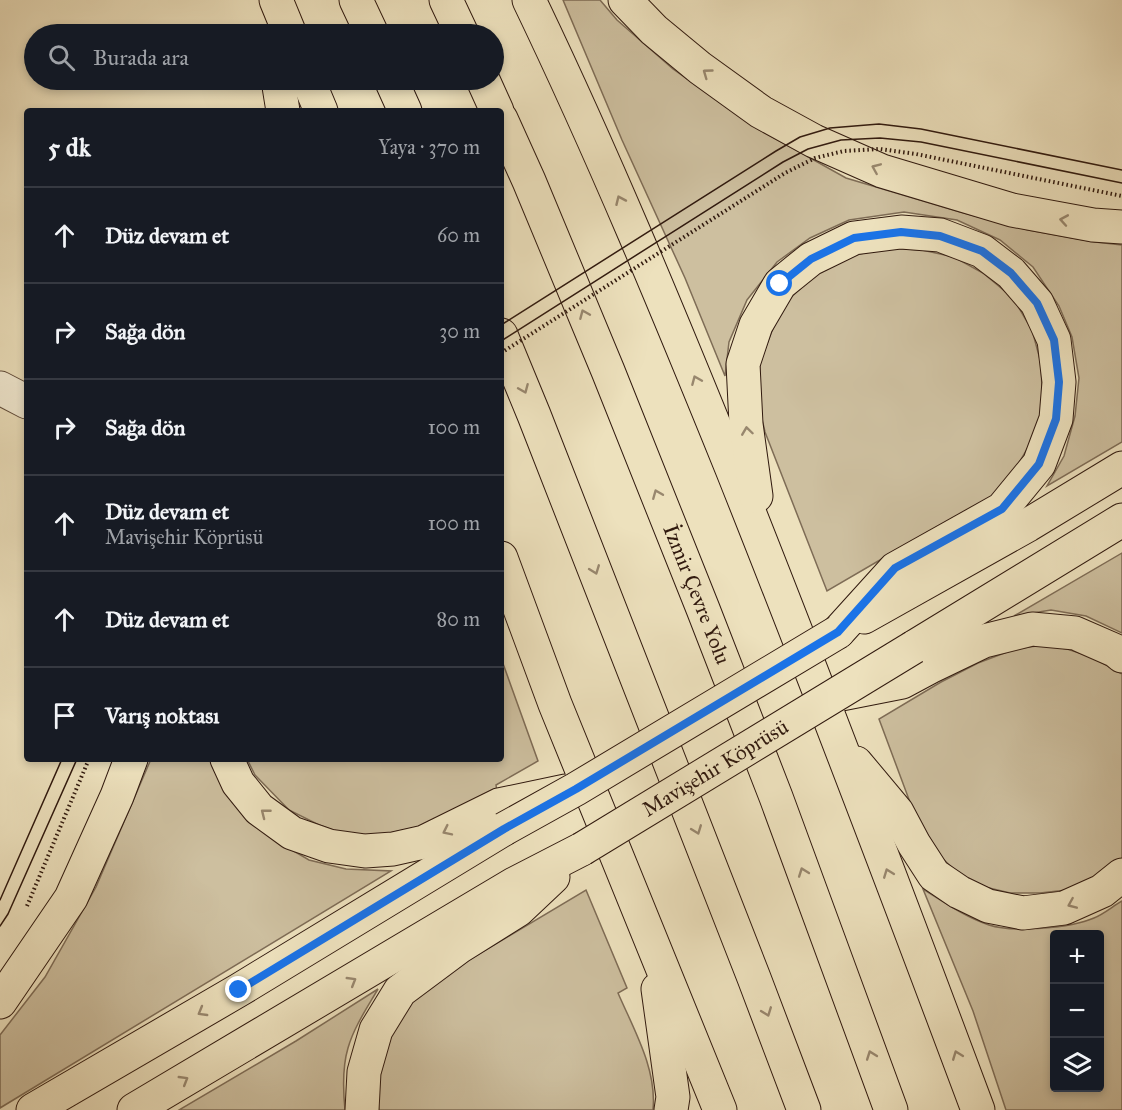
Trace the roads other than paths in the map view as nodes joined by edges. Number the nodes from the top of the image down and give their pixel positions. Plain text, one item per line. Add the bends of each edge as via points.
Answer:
1 (254, 0) edge
2 (276, 0) edge
3 (356, 0) edge
4 (446, 0) edge
5 (529, 0) edge
6 (625, 0) edge
7 (262, 24) edge
8 (286, 24) edge
9 (367, 24) edge
10 (457, 24) edge
11 (280, 90) edge
12 (312, 90) edge
13 (396, 90) edge
14 (488, 90) edge
15 (283, 108) edge
16 (320, 108) edge
17 (404, 108) edge
18 (496, 108) edge
19 (504, 126) edge
20 (1122, 227) edge
21 (504, 342) edge
22 (0, 388) edge
23 (24, 400) edge
24 (1122, 468) edge
25 (1122, 520) edge
26 (765, 551) junction
27 (504, 566) edge
28 (896, 583) junction
29 (504, 631) edge
30 (1122, 656) edge
31 (922, 657) junction
32 (555, 704) junction
33 (839, 742) junction
34 (130, 762) edge
35 (228, 762) edge
36 (501, 817) junction
37 (1122, 875) edge
38 (516, 897) junction
39 (650, 937) junction
40 (0, 1002) edge
41 (33, 1110) edge
42 (134, 1110) edge
43 (362, 1110) edge
44 (671, 1110) edge
45 (720, 1110) edge
46 (804, 1110) edge
47 (891, 1110) edge
48 (978, 1110) edge

1 - 7 main road
2 - 8 main road
3 - 9 main road
4 - 10 main road
26 -> 5 main road via 627,215
20 -> 6 main road via 1012,210 882,171 814,141 761,112 700,68
11 - 15 main road
12 - 16 main road
13 - 17 main road
14 - 18 main road
47 -> 19 main road, İzmir Çevre Yolu via 729,675 609,371
21 -> 46 main road
22 - 23 lane
24 - 28 main road via 1028,525
25 - 31 main road
26 -> 28 main road via 746,424 743,364 756,325 780,284 822,253 854,238 901,232 940,236 982,251 1011,273 1037,303 1054,340 1059,382 1056,419 1039,464 1002,509
26 - 33 main road
27 - 32 main road
28 - 36 main road, bridge via 838,632 576,789
29 - 32 main road
30 - 31 main road via 1075,633 1032,629
31 - 38 main road, Mavişehir Köprüsü, bridge via 831,696 582,849
32 - 39 main road
37 -> 33 main road via 1102,891 1064,908 1023,913 988,906 934,875 897,812
48 -> 33 main road
34 - 40 main road via 71,898
36 -> 35 main road via 393,849 364,851 329,846 292,833 259,809 238,783
36 -> 41 main road via 239,990
42 -> 38 main road
38 - 43 main road via 400,991 376,1030 364,1072
39 - 44 main road via 673,1098
39 - 45 main road

